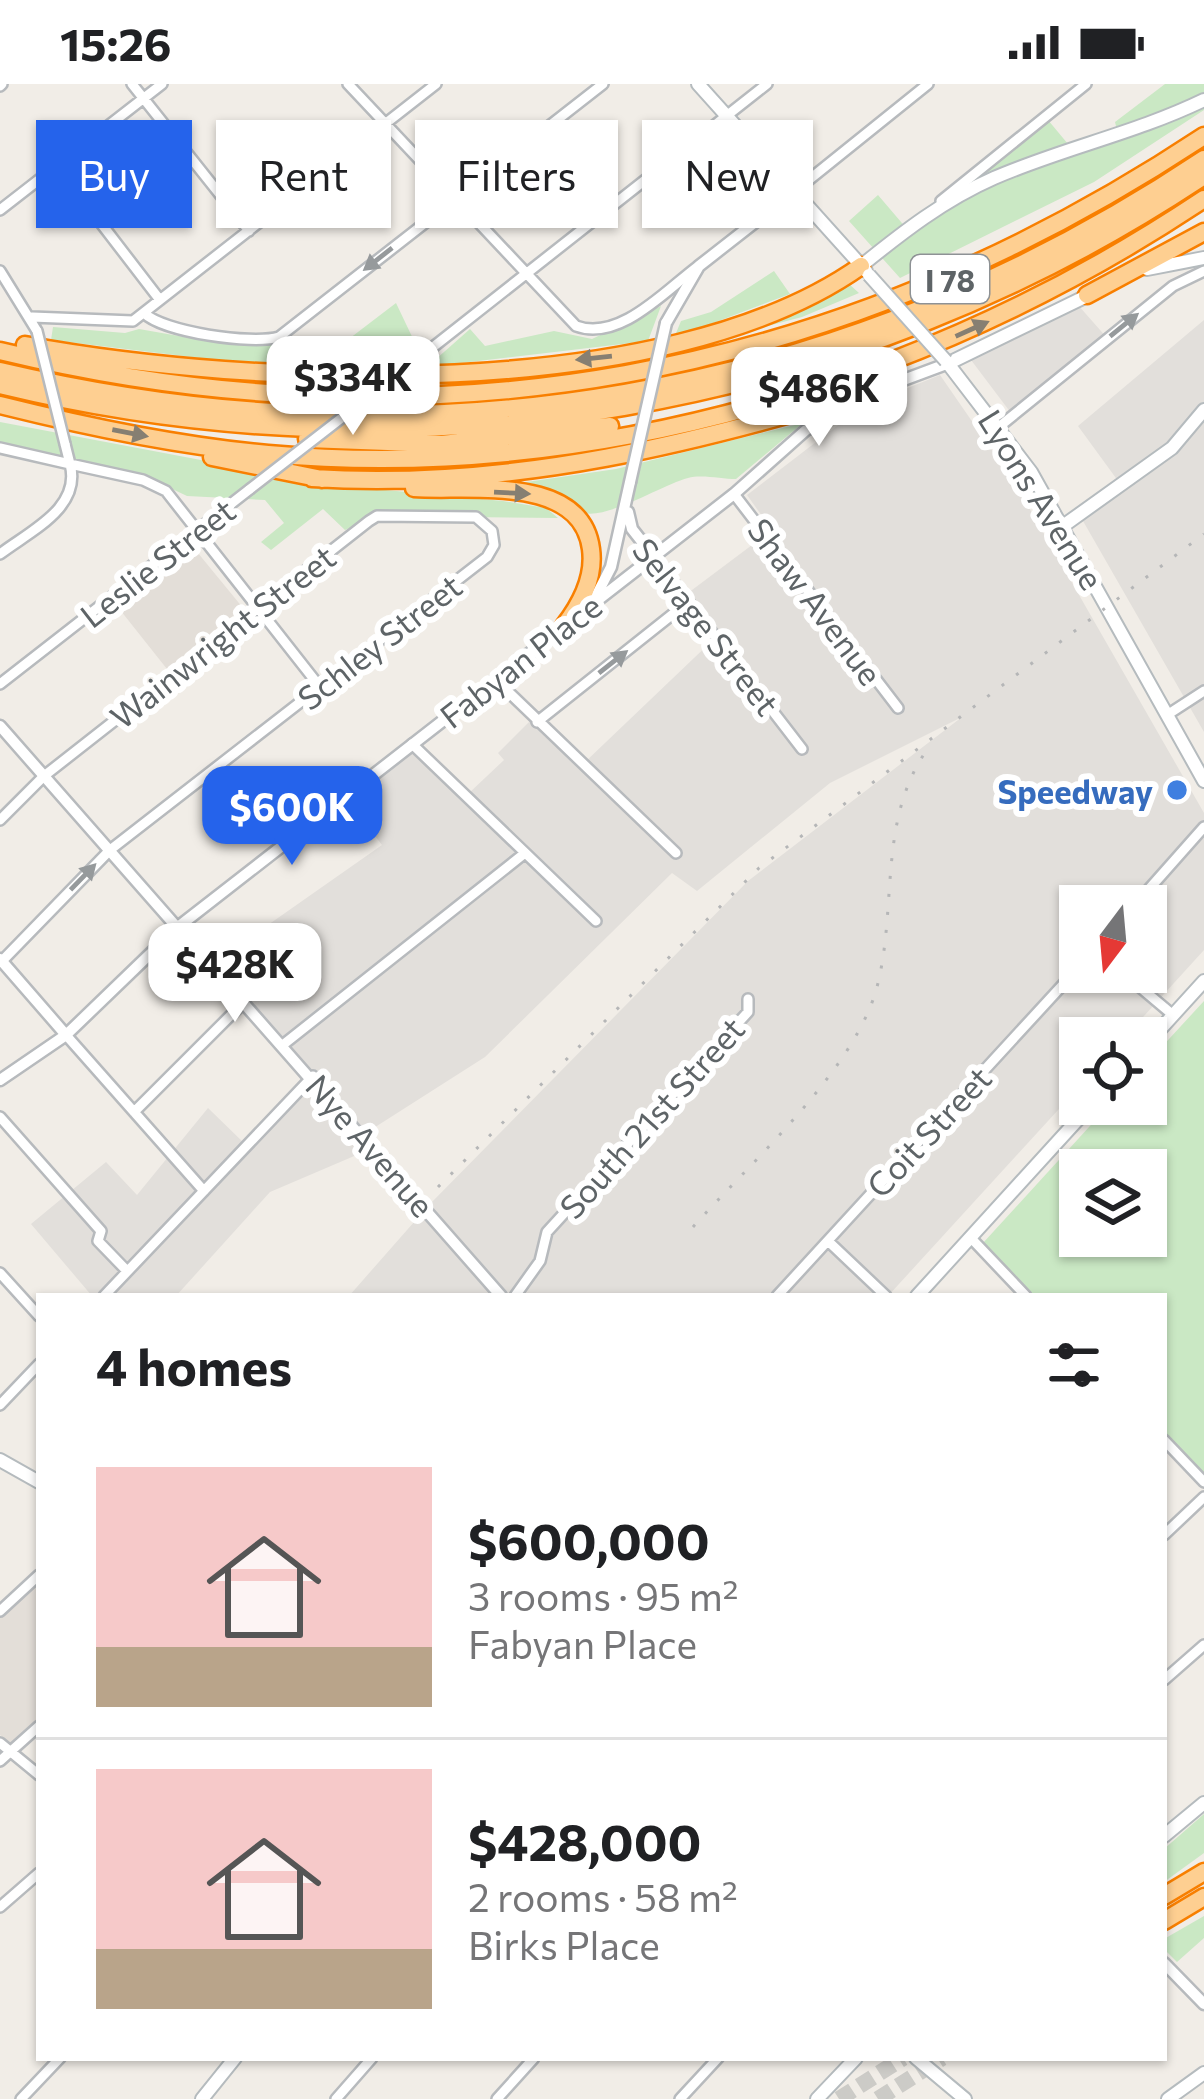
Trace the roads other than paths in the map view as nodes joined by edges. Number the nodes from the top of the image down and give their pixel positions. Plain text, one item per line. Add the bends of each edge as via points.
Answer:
1 (132, 84) edge
2 (162, 84) edge
3 (348, 84) edge
4 (436, 84) edge
5 (602, 84) edge
6 (698, 84) edge
7 (767, 84) edge
8 (928, 84) edge
9 (1086, 84) edge
10 (144, 98) junction
11 (1204, 100) edge
12 (727, 116) junction
13 (116, 120) edge
14 (382, 120) edge
15 (391, 120) edge
16 (556, 120) edge
17 (731, 120) edge
18 (391, 129) edge
19 (1204, 136) edge
20 (1005, 149) junction
21 (415, 156) edge
22 (1204, 159) edge
23 (1031, 165) junction
24 (1204, 176) edge
25 (813, 177) edge
26 (36, 182) edge
27 (1204, 199) edge
28 (0, 210) edge
29 (813, 211) edge
30 (911, 225) junction
31 (105, 228) edge
32 (252, 228) edge
33 (417, 228) edge
34 (482, 228) edge
35 (747, 228) edge
36 (248, 231) junction
37 (1204, 232) edge
38 (1204, 258) edge
39 (706, 260) junction
40 (865, 270) junction
41 (0, 271) edge
42 (1204, 271) edge
43 (525, 274) junction
44 (11, 286) junction
45 (0, 295) edge
46 (1087, 295) junction
47 (160, 300) junction
48 (144, 313) junction
49 (32, 317) junction
50 (0, 340) edge
51 (0, 351) edge
52 (948, 362) junction
53 (0, 370) edge
54 (837, 381) junction
55 (893, 384) junction
56 (0, 385) edge
57 (0, 405) edge
58 (104, 406) junction
59 (1204, 410) edge
60 (1000, 425) junction
61 (178, 442) junction
62 (0, 448) edge
63 (70, 464) junction
64 (312, 478) junction
65 (734, 494) junction
66 (627, 497) junction
67 (470, 517) joint
68 (1063, 526) junction
69 (198, 530) junction
70 (0, 554) edge
71 (654, 557) junction
72 (688, 602) junction
73 (258, 608) junction
74 (587, 608) junction
75 (564, 626) junction
76 (496, 680) junction
77 (0, 684) edge
78 (320, 686) junction
79 (1204, 691) edge
80 (898, 708) dead end
81 (1167, 715) junction
82 (537, 722) junction
83 (0, 727) edge
84 (412, 743) junction
85 (802, 749) dead end
86 (44, 776) junction
87 (1204, 781) edge
88 (0, 820) edge
89 (1204, 827) edge
90 (110, 850) junction
91 (525, 853) junction
92 (676, 853) dead end
93 (1153, 885) edge
94 (596, 922) dead end
95 (178, 927) junction
96 (1, 960) edge
97 (1204, 981) edge
98 (1059, 989) edge
99 (1146, 993) edge
100 (748, 999) dead end
101 (245, 1001) junction
102 (1173, 1016) junction
103 (1167, 1022) edge
104 (66, 1035) junction
105 (284, 1044) junction
106 (313, 1076) junction
107 (0, 1080) edge
108 (134, 1112) junction
109 (0, 1117) edge
110 (1073, 1125) edge
111 (203, 1191) junction
112 (970, 1237) junction
113 (827, 1240) junction
114 (127, 1271) junction
115 (0, 1273) edge
116 (107, 1293) edge
117 (498, 1293) edge
118 (517, 1293) edge
119 (780, 1293) edge
120 (883, 1293) edge
121 (920, 1293) edge
122 (1023, 1293) edge
123 (36, 1313) edge
124 (36, 1367) edge
125 (0, 1405) edge
126 (1167, 1443) edge
127 (0, 1460) edge
128 (36, 1480) edge
129 (1204, 1482) edge
130 (1204, 1497) edge
131 (1167, 1532) edge
132 (36, 1577) edge
133 (2, 1605) edge
134 (1204, 1645) edge
135 (1167, 1677) edge
136 (36, 1729) edge
137 (0, 1743) edge
138 (10, 1752) junction
139 (0, 1761) edge
140 (36, 1773) edge
141 (1204, 1803) edge
142 (1167, 1834) edge
143 (1204, 1873) edge
144 (36, 1876) edge
145 (1167, 1895) edge
146 (1204, 1897) edge
147 (0, 1906) edge
148 (1167, 1919) edge
149 (1167, 1966) edge
150 (1204, 2004) edge
151 (57, 2061) edge
152 (234, 2061) edge
153 (369, 2061) edge
154 (531, 2061) edge
155 (715, 2061) edge
156 (853, 2061) edge
157 (920, 2061) edge
158 (1204, 2073) edge
159 (21, 2099) edge
160 (202, 2099) edge
161 (335, 2099) edge
162 (497, 2099) edge
163 (680, 2099) edge
164 (817, 2099) edge
165 (965, 2099) edge
166 (1168, 2099) edge

1 - 10 street
2 - 10 street
3 - 14 street
4 - 15 street
5 - 16 street
6 - 12 main road, Lyons Avenue
7 - 12 street, Leslie Street
8 - 25 street
9 - 20 street
10 - 13 street
10 - 36 street
11 - 23 main road
12 - 17 main road, Lyons Avenue
12 - 43 street, Leslie Street
18 - 21 street
19 - 51 highway, I 78 via 1060,225 916,293 795,336 641,372 513,389 355,396 195,386
20 - 23 street
20 - 30 street
22 - 53 highway, I 78 via 1052,251 921,312 786,358 652,389 471,412 311,413 152,399
23 - 30 main road
24 - 58 highway, I 78 via 1071,258 955,314 804,368 676,400 536,421 376,429 232,423
26 - 28 street
54 -> 27 highway, I 78 via 1014,309
29 - 40 main road, Lyons Avenue
30 - 40 main road
31 - 47 street
32 - 36 street
33 -> 48 street via 274,338 165,326
34 - 43 street
35 - 39 street
36 - 47 street
37 - 46 highway
38 - 46 main road via 1144,270
39 - 43 street via 628,318 590,330 571,322
39 - 66 street, bridge via 666,323
40 -> 50 highway via 680,343 481,369 243,373
40 - 52 main road, Lyons Avenue, bridge
41 - 44 street
60 -> 42 street via 1173,286
43 - 69 street, Leslie Street, bridge
44 - 45 street
44 - 49 street
46 - 52 main road
47 - 48 street
48 - 49 street via 123,324
49 - 63 street, bridge
52 - 55 street, Fabyan Place
52 - 60 main road, Lyons Avenue
54 - 58 highway via 619,425 442,444 265,435
54 - 61 highway, I 78 via 683,424 494,453 335,458
55 - 64 highway via 722,436 610,459 446,477
55 - 65 street, Fabyan Place via 806,430
56 - 58 highway, I 78
57 -> 61 highway, I 78
59 - 68 main road via 1172,448
60 - 68 main road, Lyons Avenue
61 - 64 highway
62 - 63 street
63 - 69 street via 155,484
63 - 70 street via 70,498
64 -> 75 highway via 558,502 579,521 591,552 586,589
65 - 71 street, Fabyan Place
65 - 80 street, Shaw Avenue
66 - 71 street, Selvage Street via 632,529
66 - 74 street via 607,578
67 - 73 street, Wainwright Street via 377,516
67 - 78 street, Schley Street via 492,531 487,557
68 - 81 main road, Lyons Avenue
69 - 73 street
69 - 77 street, Leslie Street
71 - 72 street, Selvage Street
71 - 74 street, Fabyan Place
82 -> 72 street
72 - 85 street, Selvage Street
73 - 78 street
73 - 86 street, Wainwright Street
74 - 75 street, Fabyan Place
75 - 76 street, Fabyan Place
76 - 82 street
76 - 84 street, Fabyan Place
78 - 90 street, Schley Street
79 - 81 street
81 - 87 main road, Lyons Avenue
82 - 92 street
83 - 86 street, Nye Avenue
84 - 91 street
84 - 95 street, Fabyan Place
86 - 88 street, Wainwright Street
86 - 90 street, Nye Avenue
89 - 93 street
90 - 95 street, Nye Avenue
96 -> 90 street, Schley Street
91 - 94 street
91 - 105 street
95 - 101 street, Nye Avenue
95 - 104 street, Fabyan Place
96 - 104 street
97 - 102 main road
98 - 113 street, Coit Street
99 - 102 street
100 - 118 street, South 21st Street via 748,1012 547,1232 540,1261
101 - 105 street, Nye Avenue
101 - 108 street
102 - 103 main road
104 - 107 street, Fabyan Place
104 - 108 street
105 - 106 street, Nye Avenue
106 - 111 street
106 - 117 street, Nye Avenue
108 - 111 street
109 - 114 street
110 - 112 main road
111 - 114 street
112 - 121 main road
112 - 122 street
113 - 119 street, Coit Street
113 - 120 street
114 - 116 street
115 - 123 street
124 - 125 street
126 - 129 street
127 - 128 main road
130 - 131 street
132 - 133 street
134 - 135 street
136 - 138 street
137 - 138 street
138 - 139 street
138 - 140 street
141 - 142 main road
143 - 145 highway
144 - 147 street
146 - 148 highway
149 - 150 street
151 - 159 street
152 - 160 main road
153 - 161 street
154 - 162 street
155 - 163 street
156 - 164 main road
157 - 165 main road
158 - 166 main road

